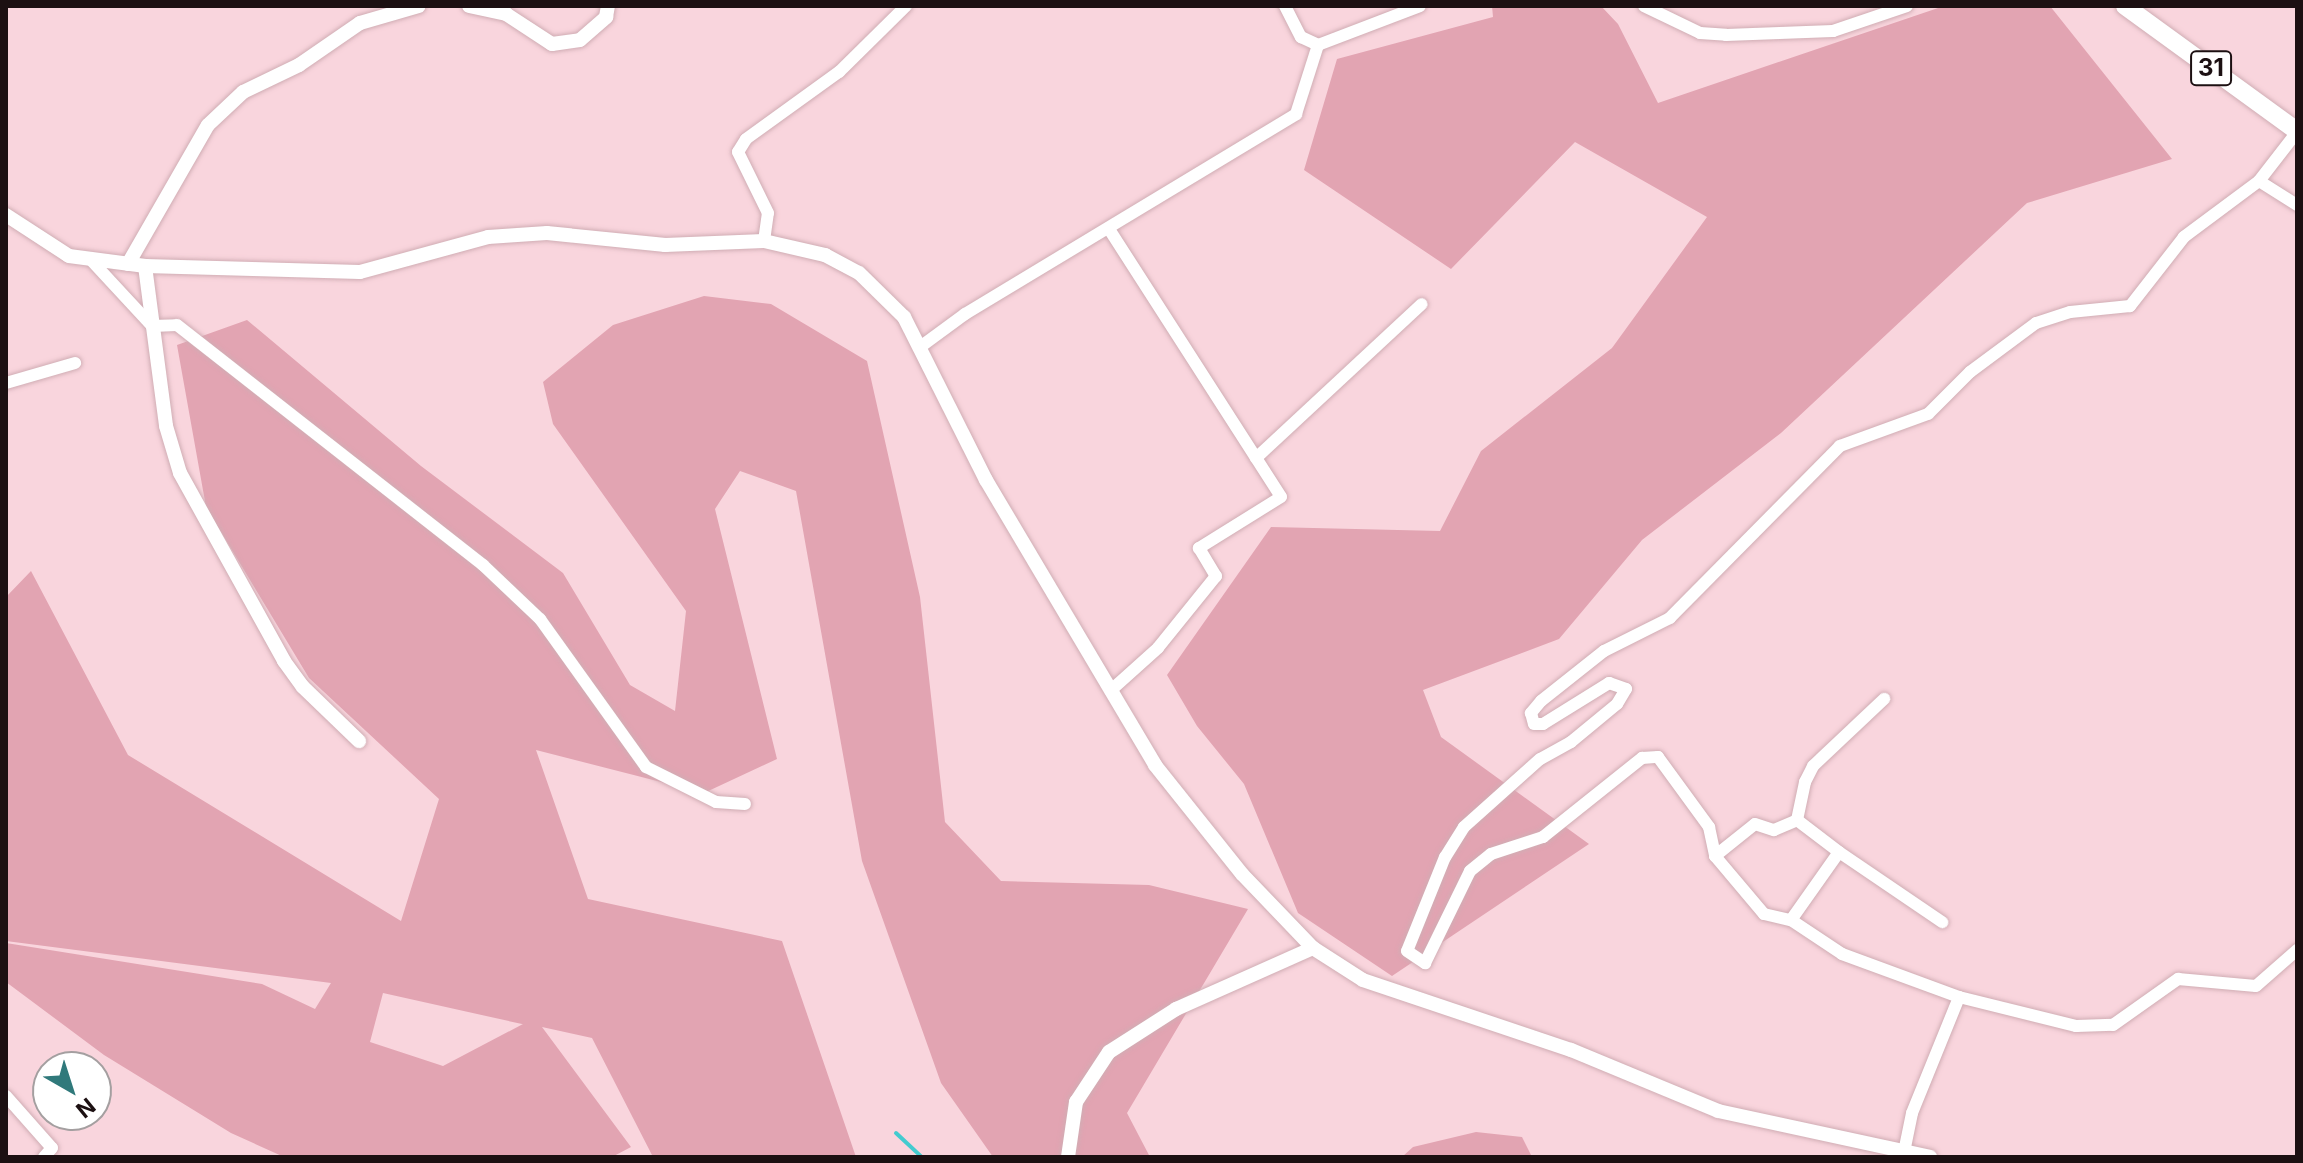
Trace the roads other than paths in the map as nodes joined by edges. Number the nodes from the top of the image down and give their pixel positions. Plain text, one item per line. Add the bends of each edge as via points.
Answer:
1 (419, 6) edge
2 (469, 6) edge
3 (608, 6) edge
4 (906, 6) edge
5 (1285, 6) edge
6 (1420, 6) edge
7 (1644, 6) edge
8 (1907, 6) edge
9 (2125, 6) edge
10 (1318, 45) junction
11 (2297, 132) edge
12 (2259, 181) junction
13 (2297, 205) edge
14 (6, 215) edge
15 (1109, 229) junction
16 (764, 241) junction
17 (90, 259) junction
18 (128, 264) junction
19 (145, 266) junction
20 (1422, 304) dead end
21 (152, 326) junction
22 (920, 347) junction
23 (75, 363) dead end
24 (6, 383) edge
25 (1256, 458) junction
26 (1110, 691) junction
27 (1884, 699) dead end
28 (359, 741) dead end
29 (745, 804) dead end
30 (1797, 820) junction
31 (1839, 852) junction
32 (1715, 856) junction
33 (1791, 920) junction
34 (1942, 922) dead end
35 (1313, 948) junction
36 (2297, 950) edge
37 (1959, 997) junction
38 (6, 1096) edge
39 (1904, 1154) edge
40 (44, 1157) edge
41 (1068, 1157) edge
42 (1930, 1157) edge

1 - 18 street via 360,23 299,65 243,92 208,125
2 - 3 street via 506,14 552,44 580,40 606,17
4 - 16 street via 839,72 746,139 738,152 768,213
5 - 10 street via 1301,37
6 - 10 street
7 - 8 street via 1700,33 1726,35 1833,31
9 - 11 main road, 31
10 - 15 street via 1296,114
11 - 12 street
12 - 13 street
12 - 32 street via 2184,237 2130,306 2070,312 2036,323 1970,372 1928,414 1830,453 1670,618 1575,670 1531,713 1534,724 1543,724 1609,683 1626,689 1617,704 1517,777 1464,827 1445,857 1407,951 1425,963 1470,871 1491,854 1543,837 1642,758 1666,761 1709,827
14 - 17 street via 53,249
15 - 22 street via 965,314
15 - 25 street
16 - 19 street via 665,245 547,233 488,237 360,272
16 - 22 street via 825,255 859,273 895,306
17 - 18 street
17 - 21 street
18 - 19 street
19 - 21 street
20 - 25 street
21 - 28 street via 166,426 197,509 284,661
21 - 29 street via 177,325 483,565 540,619 646,767 716,802
22 - 26 street via 986,480
23 - 24 street
25 - 26 street via 1281,497 1199,548 1216,576 1158,648
26 - 35 street via 1155,765 1242,874
27 - 30 street via 1813,766
30 - 31 street
30 - 32 street via 1774,830 1755,824
31 - 33 street
31 - 34 street
32 - 33 street via 1764,914
33 - 37 street via 1842,954
35 - 39 street via 1363,980 1571,1050 1718,1111
35 - 41 street via 1176,1009 1109,1052 1076,1102
36 - 37 street via 2256,986 2178,979 2113,1025 2076,1026
37 - 39 street via 1912,1113
38 - 40 street via 52,1148
39 - 42 street

